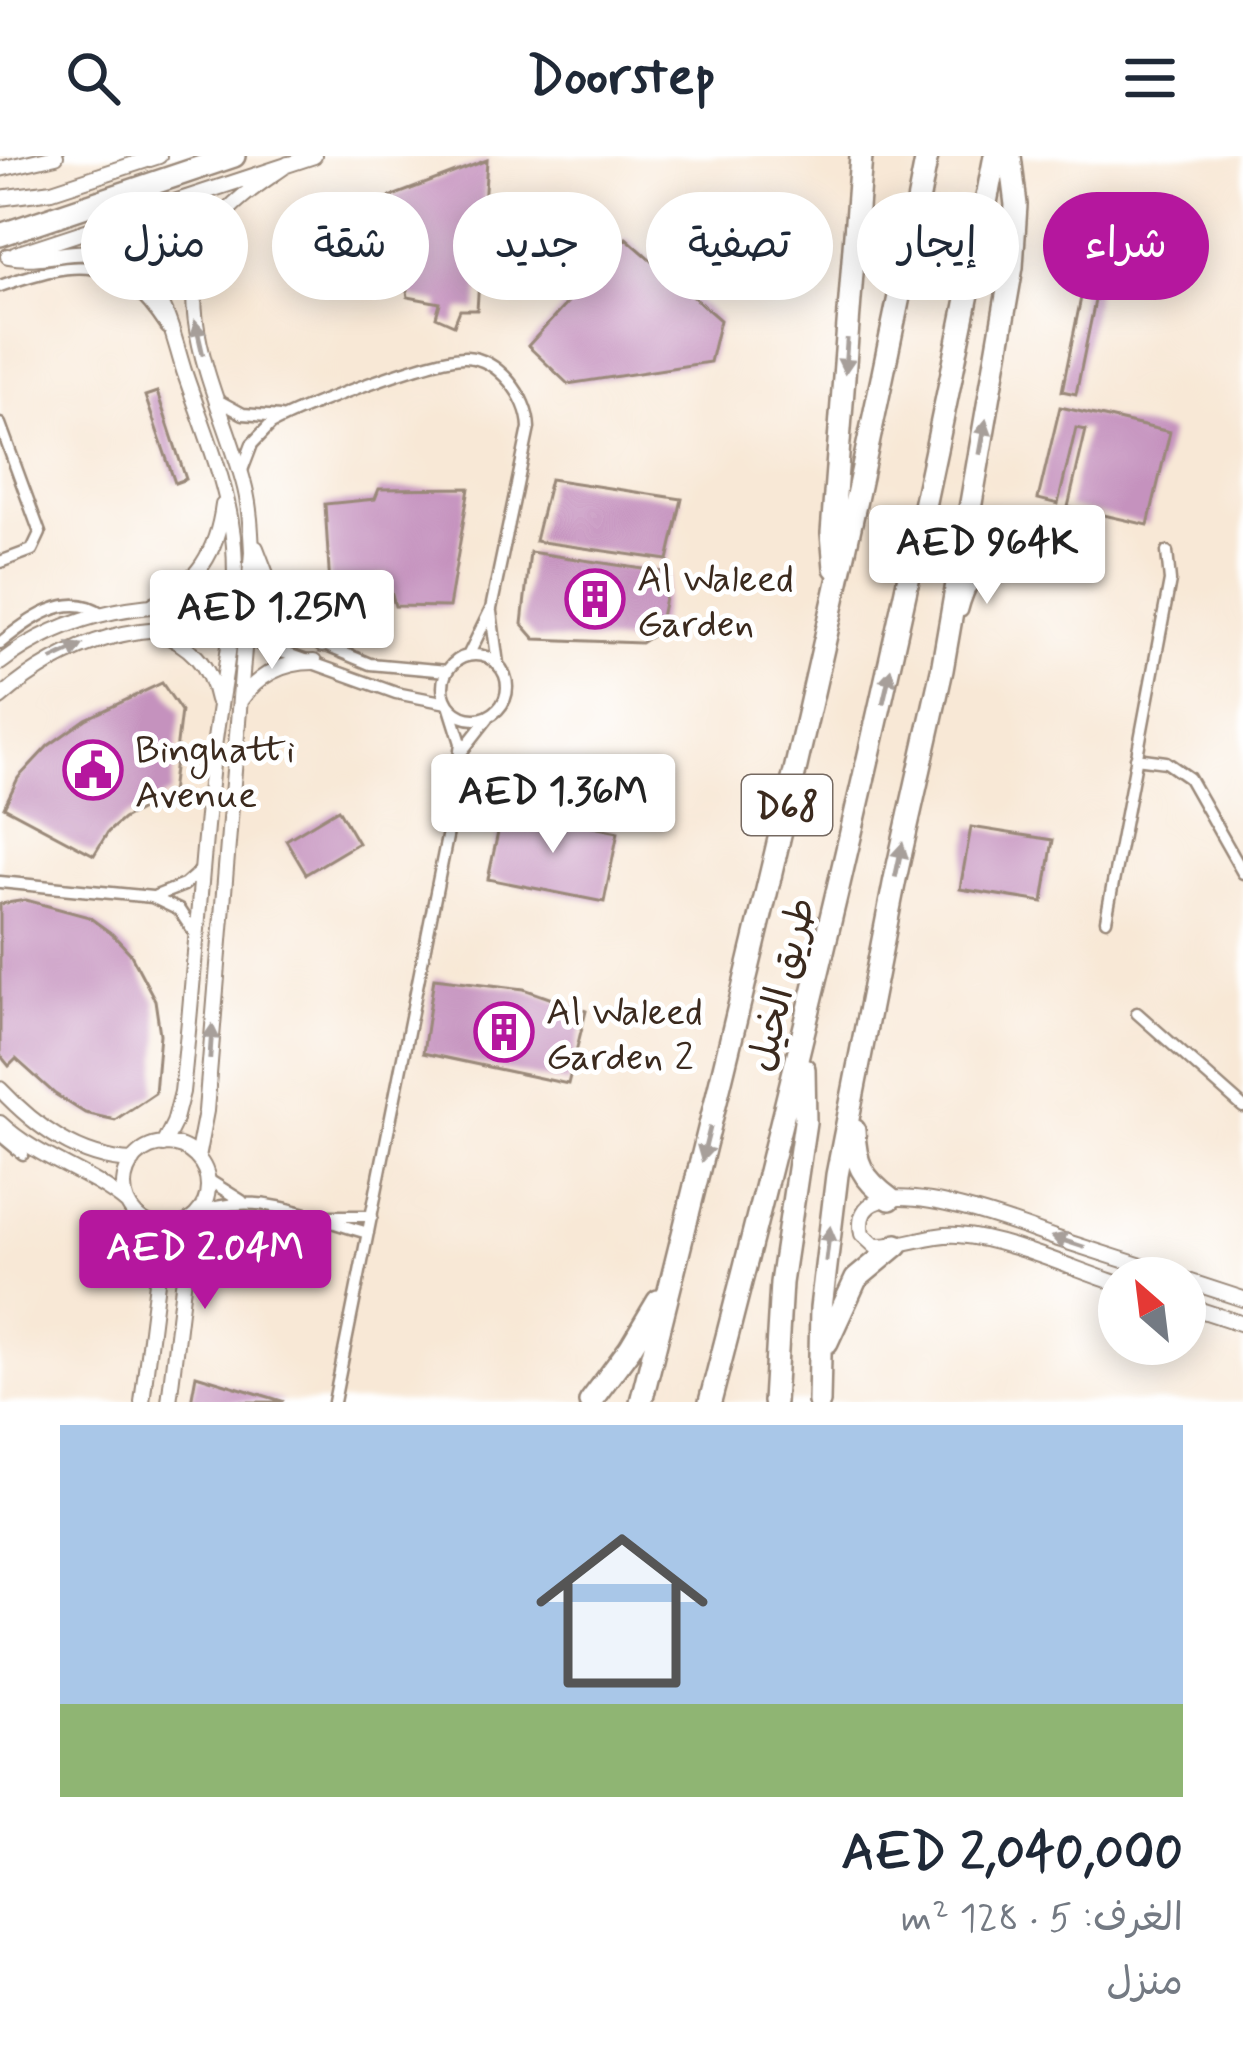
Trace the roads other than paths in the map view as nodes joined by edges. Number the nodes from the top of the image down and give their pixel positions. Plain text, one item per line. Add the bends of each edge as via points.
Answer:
1 (56, 156) edge
2 (160, 156) edge
3 (234, 156) edge
4 (314, 156) edge
5 (861, 156) edge
6 (927, 156) edge
7 (995, 156) edge
8 (1010, 156) edge
9 (288, 164) junction
10 (0, 169) edge
11 (0, 198) edge
12 (2, 250) edge
13 (0, 286) edge
14 (173, 337) junction
15 (219, 401) junction
16 (283, 417) junction
17 (0, 424) edge
18 (241, 473) junction
19 (224, 488) junction
20 (1062, 528) dead end
21 (251, 532) junction
22 (1167, 552) dead end
23 (0, 562) edge
24 (838, 578) junction
25 (491, 609) junction
26 (139, 610) junction
27 (239, 611) junction
28 (102, 614) junction
29 (145, 628) junction
30 (236, 636) junction
31 (0, 644) edge
32 (322, 645) junction
33 (468, 656) junction
34 (314, 662) junction
35 (0, 663) edge
36 (498, 664) junction
37 (942, 670) junction
38 (447, 671) junction
39 (0, 698) edge
40 (237, 705) junction
41 (449, 706) junction
42 (218, 711) junction
43 (490, 716) junction
44 (461, 753) junction
45 (1136, 758) junction
46 (201, 870) junction
47 (1243, 873) edge
48 (0, 882) edge
49 (152, 897) junction
50 (1106, 920) dead end
51 (195, 934) junction
52 (1137, 1013) dead end
53 (803, 1046) junction
54 (0, 1088) edge
55 (852, 1102) junction
56 (1243, 1104) edge
57 (0, 1124) edge
58 (0, 1135) edge
59 (164, 1145) junction
60 (23, 1154) dead end
61 (197, 1158) junction
62 (133, 1161) junction
63 (207, 1179) junction
64 (890, 1199) junction
65 (245, 1202) junction
66 (129, 1204) junction
67 (324, 1216) junction
68 (372, 1216) junction
69 (192, 1219) junction
70 (153, 1226) junction
71 (368, 1233) junction
72 (897, 1245) junction
73 (1114, 1257) edge
74 (676, 1263) junction
75 (1098, 1277) edge
76 (1206, 1287) edge
77 (1243, 1299) edge
78 (1206, 1312) edge
79 (1243, 1324) edge
80 (142, 1402) edge
81 (170, 1402) edge
82 (334, 1402) edge
83 (590, 1402) edge
84 (641, 1402) edge
85 (710, 1402) edge
86 (774, 1402) edge
87 (819, 1402) edge

1 - 10 street
2 - 11 street via 52,191
3 - 12 highway
4 - 9 street
5 -> 24 highway via 832,533
6 - 24 highway, طريق الخيل / D68
53 -> 7 highway, طريق الخيل / D68 via 895,652
37 -> 8 highway via 1012,267
9 - 12 street
15 -> 9 street via 194,322 198,259 229,208
12 - 14 street via 32,258 79,250 116,259 152,287
13 - 14 street via 62,266 100,269 134,288
14 - 19 street
15 - 16 street via 256,417
15 - 18 street
16 - 18 street via 260,433
16 - 25 street via 451,358 474,358 512,383 529,428
17 - 23 street via 40,532 32,550
18 - 21 street
19 - 26 street via 218,534 197,575
19 - 27 street
20 - 37 street via 1016,538 980,568
21 - 27 street
21 - 32 street via 276,600
22 - 45 street via 1169,581
24 -> 74 highway, طريق الخيل / D68
25 - 33 street
25 - 36 street
26 - 27 street via 184,604
26 - 28 street
27 - 30 street
27 - 32 street
28 - 31 street via 80,604 59,607
28 - 35 street via 64,624
29 - 30 street
39 -> 29 street via 65,653
29 - 42 street via 194,653 212,680
30 - 34 street
30 - 40 street
30 - 42 street
32 - 38 street via 370,664
33 - 36 street
33 - 38 street
34 - 40 street via 269,672
34 - 41 street
36 - 43 street via 507,694
55 -> 37 highway
38 - 41 street
61 -> 40 street
41 - 43 street via 469,719
41 - 44 street
42 - 46 street
43 - 44 street
44 - 68 street
45 - 47 street via 1166,762 1190,778
45 - 50 street
46 - 49 street
46 - 51 street
48 - 49 street
49 - 51 street via 178,910
51 - 59 street via 182,1092
52 - 56 street
53 - 85 highway, طريق الخيل / D68
53 - 86 highway via 806,1122
54 - 62 street via 68,1144
55 - 64 highway via 857,1166
87 -> 55 highway via 827,1250
57 - 66 street
58 - 60 street
59 - 61 street
59 - 62 street
61 - 63 street
62 - 66 street via 125,1182
63 - 65 street
63 - 69 street
64 - 72 street via 868,1208 860,1228 870,1243
73 -> 64 street via 958,1206
65 - 67 street
65 - 69 street
66 - 70 street
67 - 68 street
67 - 71 street
68 - 71 street
69 - 70 street
69 - 81 street
70 - 80 street via 159,1266
71 - 82 street
72 - 75 street via 937,1235 973,1238
72 - 87 highway via 845,1295 830,1331
74 - 83 highway
74 - 84 highway, طريق الخيل / D68
76 - 77 street
78 - 79 street

